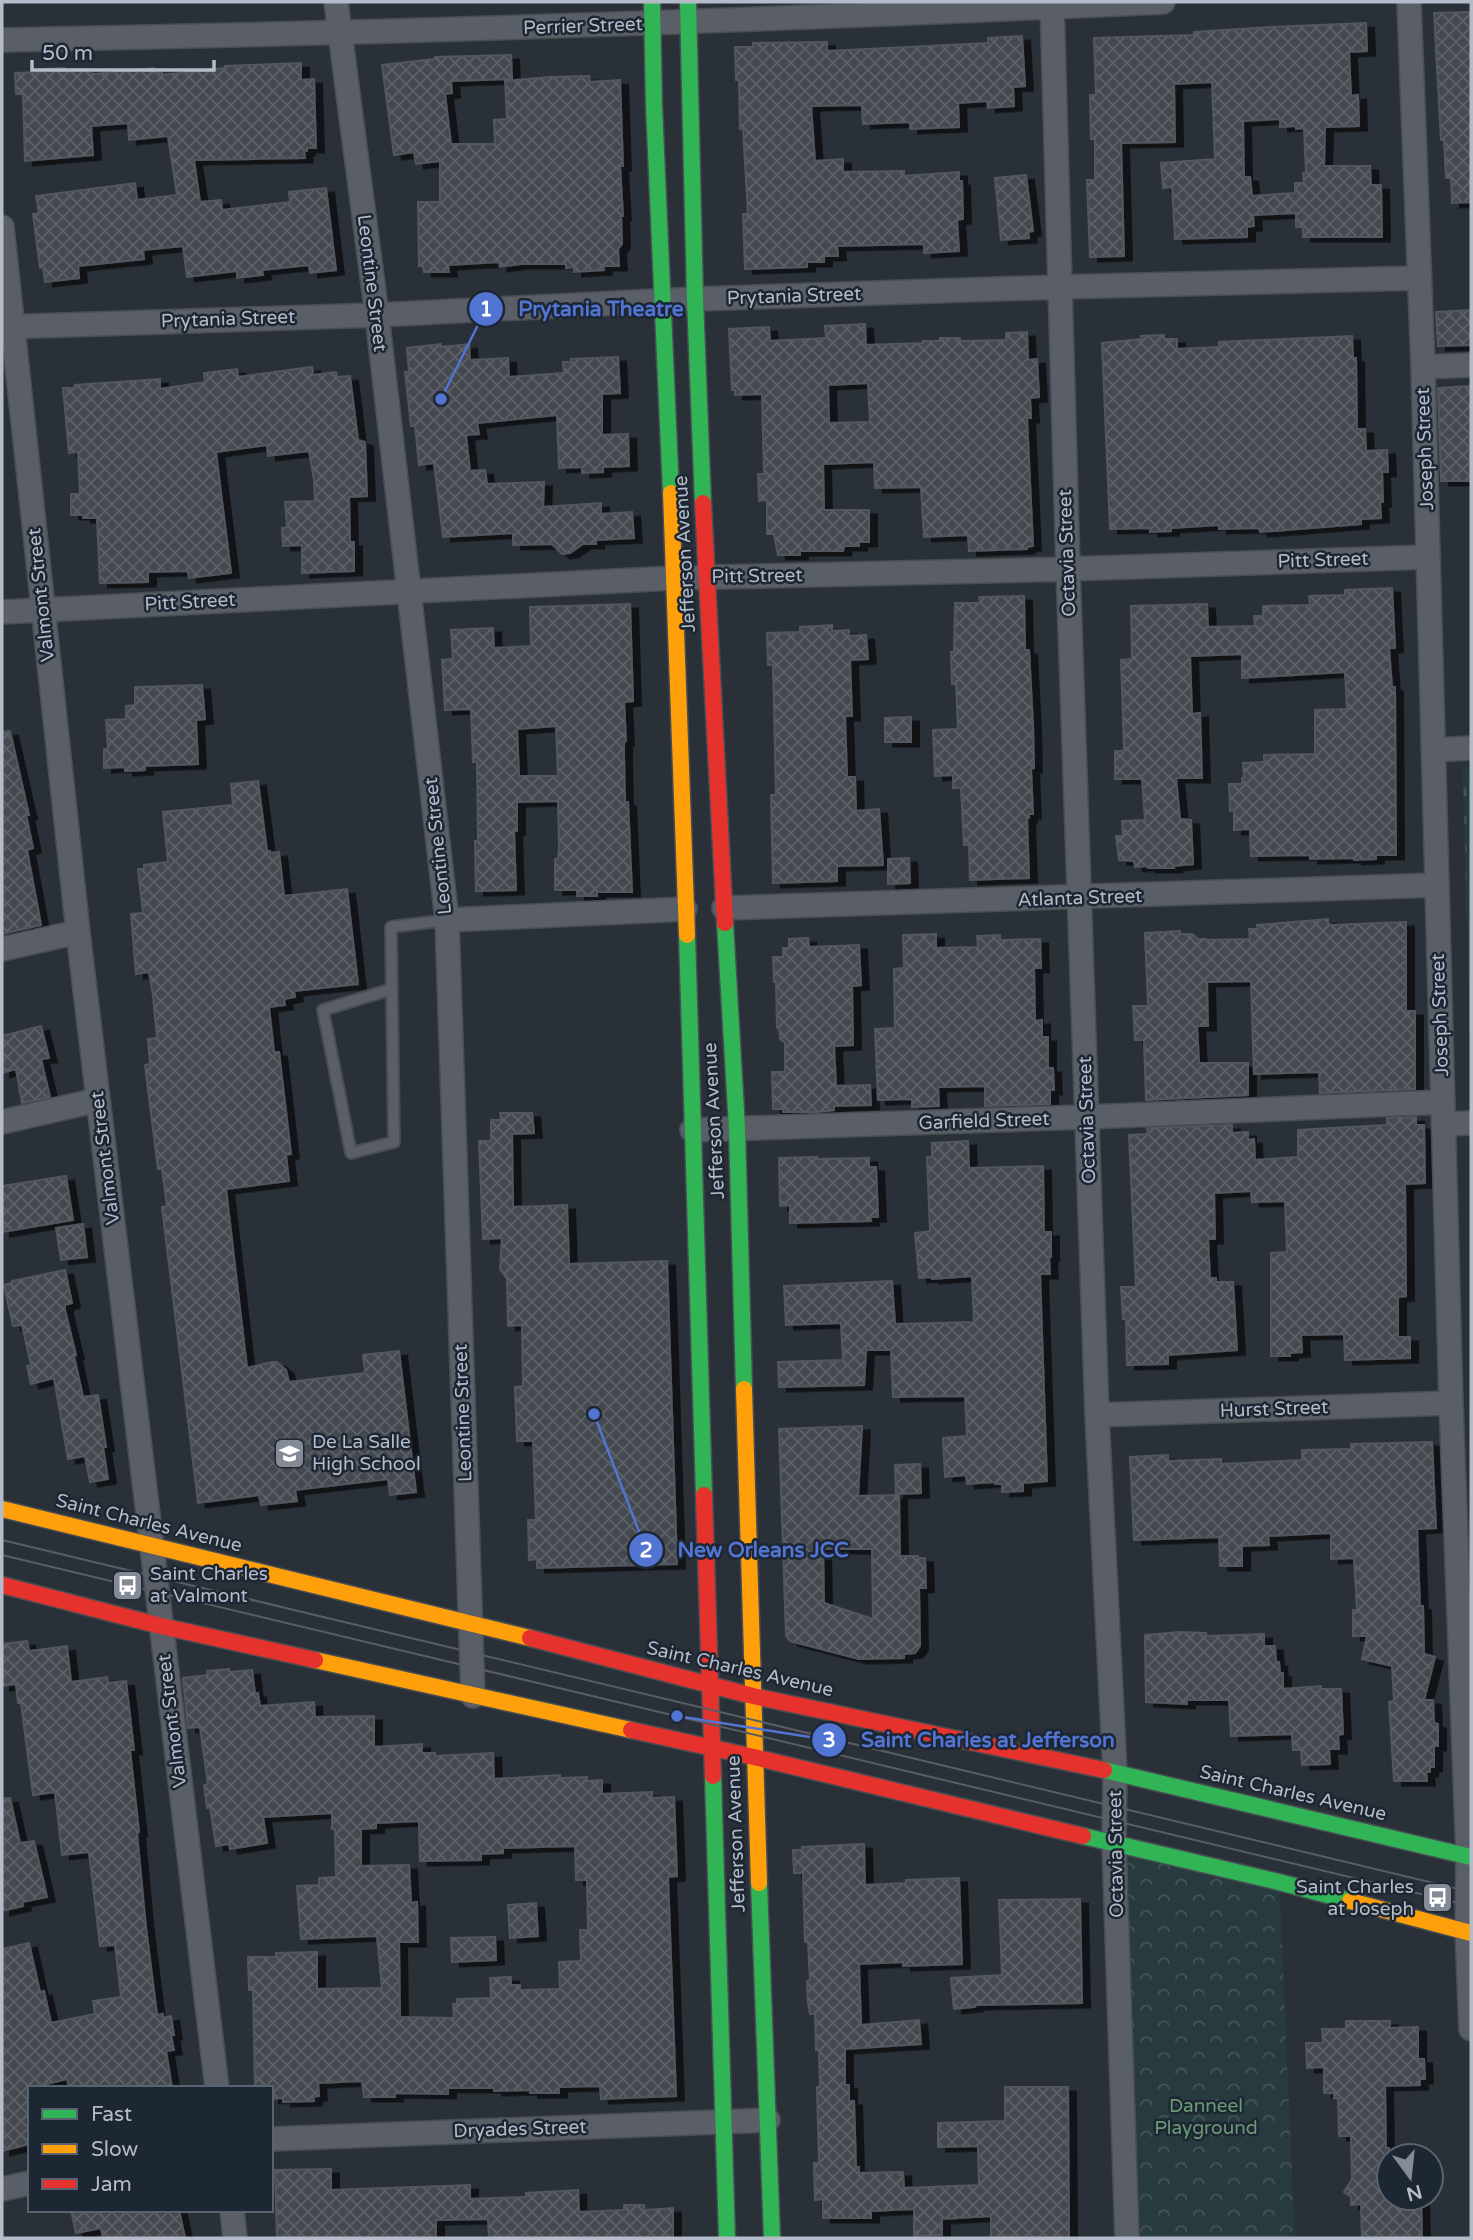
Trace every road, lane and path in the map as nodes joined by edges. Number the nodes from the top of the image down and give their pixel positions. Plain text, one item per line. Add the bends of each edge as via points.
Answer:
1 (337, 2) edge
2 (1163, 2) edge
3 (1409, 2) edge
4 (1052, 4) edge
5 (688, 12) edge
6 (653, 13) edge
7 (341, 34) junction
8 (2, 40) edge
9 (2, 228) edge
10 (1419, 278) junction
11 (1059, 287) junction
12 (695, 299) junction
13 (662, 301) junction
14 (377, 315) junction
15 (7, 327) edge
16 (1471, 365) edge
17 (1423, 367) junction
18 (1428, 557) junction
19 (1068, 569) junction
20 (674, 578) junction
21 (706, 578) junction
22 (409, 592) junction
23 (42, 608) junction
24 (2, 612) edge
25 (1471, 748) edge
26 (1433, 750) junction
27 (1437, 885) junction
28 (1079, 898) junction
29 (705, 909) junction
30 (447, 919) junction
31 (78, 932) junction
32 (2, 949) edge
33 (391, 989) junction
34 (98, 1100) junction
35 (1443, 1113) junction
36 (1087, 1117) junction
37 (2, 1122) edge
38 (1471, 1123) edge
39 (737, 1128) junction
40 (692, 1130) junction
41 (1451, 1403) junction
42 (1097, 1415) junction
43 (1464, 1504) edge
44 (2, 1509) edge
45 (153, 1546) junction
46 (2, 1585) edge
47 (470, 1622) junction
48 (161, 1626) junction
49 (709, 1685) junction
50 (473, 1696) junction
51 (753, 1696) junction
52 (712, 1749) junction
53 (754, 1757) junction
54 (1115, 1772) junction
55 (1114, 1844) junction
56 (1470, 1856) edge
57 (1469, 1933) edge
58 (1471, 2029) edge
59 (217, 2086) edge
60 (768, 2120) junction
61 (723, 2121) junction
62 (273, 2139) edge
63 (28, 2183) edge
64 (2, 2189) edge
65 (232, 2212) edge
66 (235, 2238) edge
67 (727, 2238) edge
68 (772, 2238) edge
69 (1127, 2238) edge

1 - 7 street, Leontine Street
2 - 4 street, Perrier Street
3 - 10 street, Joseph Street
4 - 5 street, Perrier Street
4 - 11 street, Octavia Street
5 - 6 street, Perrier Street
5 - 12 street, Jefferson Avenue
6 - 7 street, Perrier Street
6 - 13 street, Jefferson Avenue
7 - 8 street, Perrier Street
7 - 14 street, Leontine Street
9 - 15 street, Valmont Street
10 - 11 street, Prytania Street
10 - 17 street, Joseph Street
11 - 12 street, Prytania Street
11 - 19 street, Octavia Street
12 - 13 street, Prytania Street
12 - 21 street, Jefferson Avenue
13 - 14 street, Prytania Street
13 - 20 street, Jefferson Avenue
14 - 15 street, Prytania Street
14 - 22 street, Leontine Street
15 - 23 street, Valmont Street
16 - 17 street
17 - 18 street, Joseph Street
18 - 19 street, Pitt Street
18 - 26 street, Joseph Street
19 - 21 street, Pitt Street
19 - 28 street, Octavia Street
20 - 21 street, Pitt Street
20 - 22 street, Pitt Street
20 - 29 street, Jefferson Avenue
21 - 29 street, Jefferson Avenue
22 - 23 street, Pitt Street
22 - 30 street, Leontine Street
23 - 24 street, Pitt Street
23 - 31 street, Valmont Street
25 - 26 street
26 - 27 street, Joseph Street
27 - 28 street, Atlanta Street
27 - 35 street, Joseph Street
28 - 29 street, Atlanta Street
28 - 36 street, Octavia Street
29 - 30 street, Atlanta Street
29 - 39 street, Jefferson Avenue
29 - 40 street, Jefferson Avenue
30 - 33 lane via 391,927
30 - 47 street, Leontine Street
31 - 32 street
31 - 34 street, Valmont Street
33 - 33 lane via 394,1142 352,1153 323,1010
34 - 37 street
34 - 45 street, Valmont Street
35 - 36 street, Garfield Street
35 - 38 street, Garfield Street
35 - 41 street, Joseph Street
36 - 39 street, Garfield Street
36 - 42 street, Octavia Street
39 - 40 street, Garfield Street
39 - 51 street, Jefferson Avenue
40 - 49 street, Jefferson Avenue
41 - 42 street, Hurst Street
41 - 43 street, Joseph Street
42 - 54 street, Octavia Street
43 - 56 street, Joseph Street
44 - 45 street, Saint Charles Avenue
45 - 47 street, Saint Charles Avenue
45 - 48 street, Valmont Street
46 - 48 street
47 - 49 street, Saint Charles Avenue
47 - 50 street, Leontine Street
48 - 50 street
48 - 59 street, Valmont Street
49 - 51 street, Saint Charles Avenue
49 - 52 street, Jefferson Avenue
50 - 52 street
51 - 53 street, Jefferson Avenue
51 - 54 street, Saint Charles Avenue
52 - 53 street
52 - 61 street, Jefferson Avenue
53 - 55 street
53 - 60 street, Jefferson Avenue
54 - 55 street, Octavia Street
54 - 56 street, Saint Charles Avenue
55 - 57 street
55 - 69 street, Octavia Street
56 - 57 street, Joseph Street
57 - 58 street, Joseph Street
60 - 61 street, Dryades Street
60 - 68 street, Jefferson Avenue
61 - 62 street, Dryades Street
61 - 67 street, Jefferson Avenue
63 - 64 street
65 - 66 street

